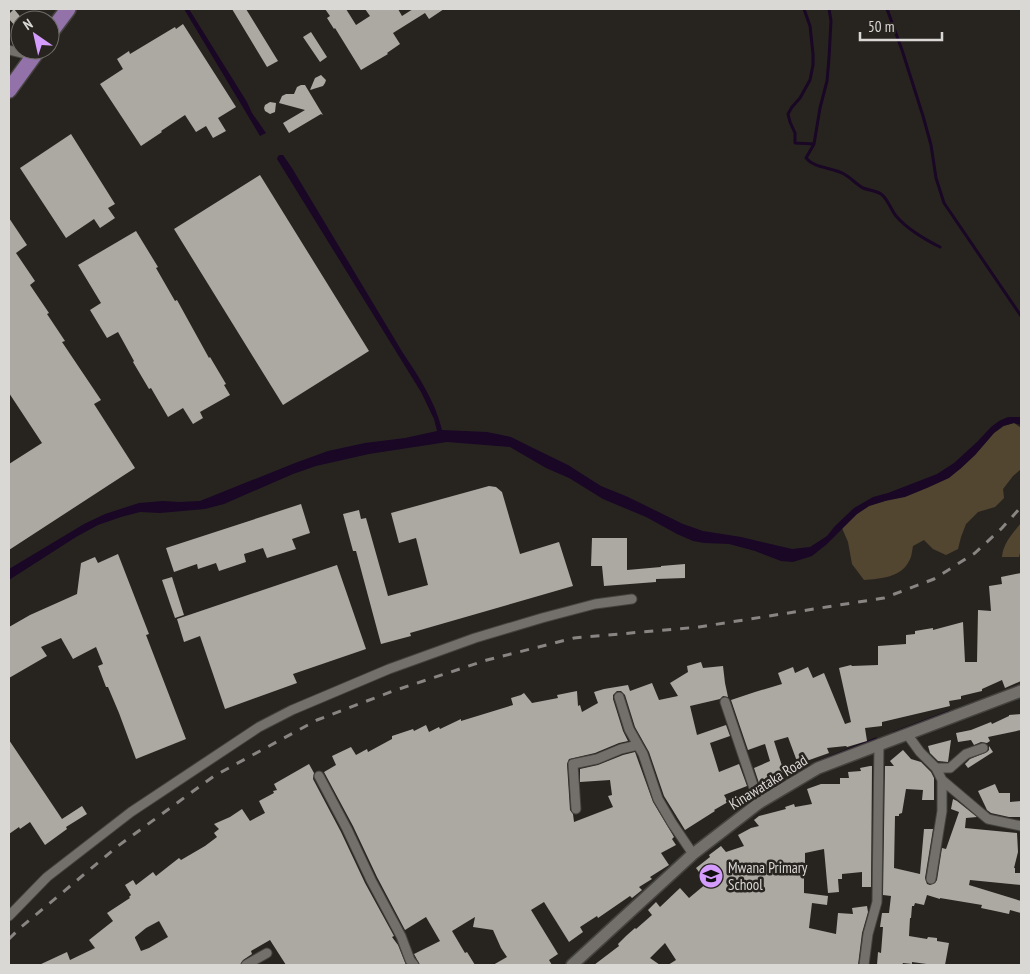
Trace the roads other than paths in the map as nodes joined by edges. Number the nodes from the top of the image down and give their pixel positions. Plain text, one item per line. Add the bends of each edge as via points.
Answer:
1 (68, 9) edge
2 (60, 20) edge
3 (31, 60) edge
4 (9, 90) edge
5 (632, 599) dead end
6 (1021, 691) edge
7 (619, 697) dead end
8 (725, 702) dead end
9 (907, 734) junction
10 (879, 744) junction
11 (638, 745) junction
12 (983, 748) dead end
13 (936, 768) junction
14 (319, 776) dead end
15 (942, 780) junction
16 (758, 803) junction
17 (576, 809) dead end
18 (1021, 826) edge
19 (693, 854) junction
20 (931, 879) dead end
21 (9, 916) edge
22 (267, 953) dead end
23 (246, 965) edge
24 (414, 965) edge
25 (572, 965) edge
26 (864, 965) edge

1 - 2 highway
3 - 4 highway
5 - 21 street via 595,604 475,638 389,668 292,710 259,727 131,812 47,877
6 - 9 street, Kinawataka Road
7 - 11 street
8 - 16 street
9 - 10 street, Kinawataka Road
9 - 13 street
10 - 16 street, Kinawataka Road via 818,768
10 - 26 street via 877,902
11 - 17 street via 573,764
11 - 19 street via 658,799
12 - 13 street via 966,754 950,768
13 - 15 street
14 - 24 street
15 - 18 street via 988,819
15 - 20 street via 942,811
16 - 19 street, Kinawataka Road
19 - 25 street, Kinawataka Road
22 - 23 street

